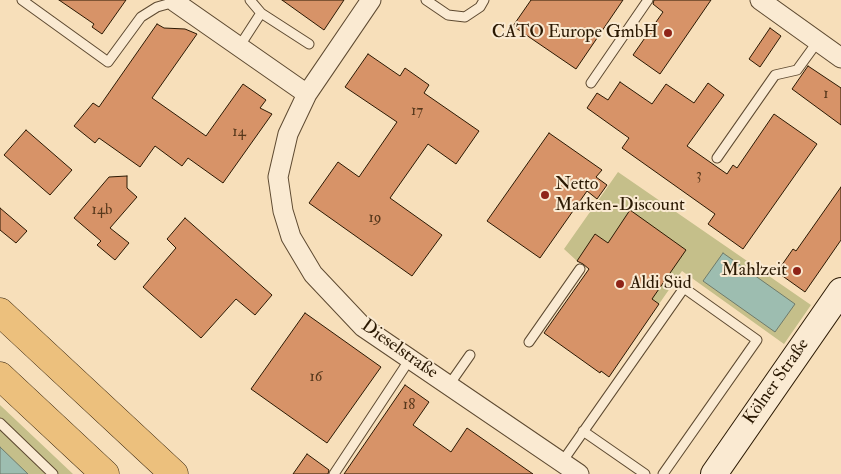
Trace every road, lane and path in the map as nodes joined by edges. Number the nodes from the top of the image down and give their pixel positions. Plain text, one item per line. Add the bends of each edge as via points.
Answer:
1 (22, 0) edge
2 (250, 0) edge
3 (371, 0) edge
4 (426, 0) edge
5 (484, 0) edge
6 (648, 0) edge
7 (760, 0) edge
8 (165, 2) edge
9 (261, 13) junction
10 (818, 41) junction
11 (309, 44) dead end
12 (239, 46) junction
13 (841, 58) edge
14 (591, 83) dead end
15 (307, 94) junction
16 (717, 158) dead end
17 (580, 269) dead end
18 (841, 291) edge
19 (0, 312) edge
20 (529, 342) dead end
21 (470, 355) dead end
22 (410, 359) junction
23 (0, 376) edge
24 (449, 385) junction
25 (0, 423) edge
26 (583, 431) junction
27 (562, 462) junction
28 (52, 474) edge
29 (105, 474) edge
30 (174, 474) edge
31 (334, 474) edge
32 (578, 474) edge
33 (645, 474) edge
34 (663, 474) edge
35 (714, 474) edge

1 - 8 lane via 108,62 141,17
2 - 9 lane
3 - 15 street, Dieselstraße
4 - 5 lane via 448,15 465,17 480,7
6 - 14 lane
7 - 10 street
8 - 12 street
9 - 11 lane
9 - 12 lane
10 - 13 street
10 - 16 lane via 796,70 774,75
12 - 15 street
15 - 22 street, Dieselstraße via 288,134 278,177 291,238 312,274 363,327
17 - 20 lane
18 - 35 street, Kölner Straße
19 - 30 highway
21 - 24 lane
22 - 24 street, Dieselstraße
22 - 31 lane
23 - 29 highway
24 - 27 street, Dieselstraße
25 - 28 lane
26 - 27 lane
26 - 33 lane
26 - 34 lane via 684,288 757,340
27 - 32 street, Dieselstraße

